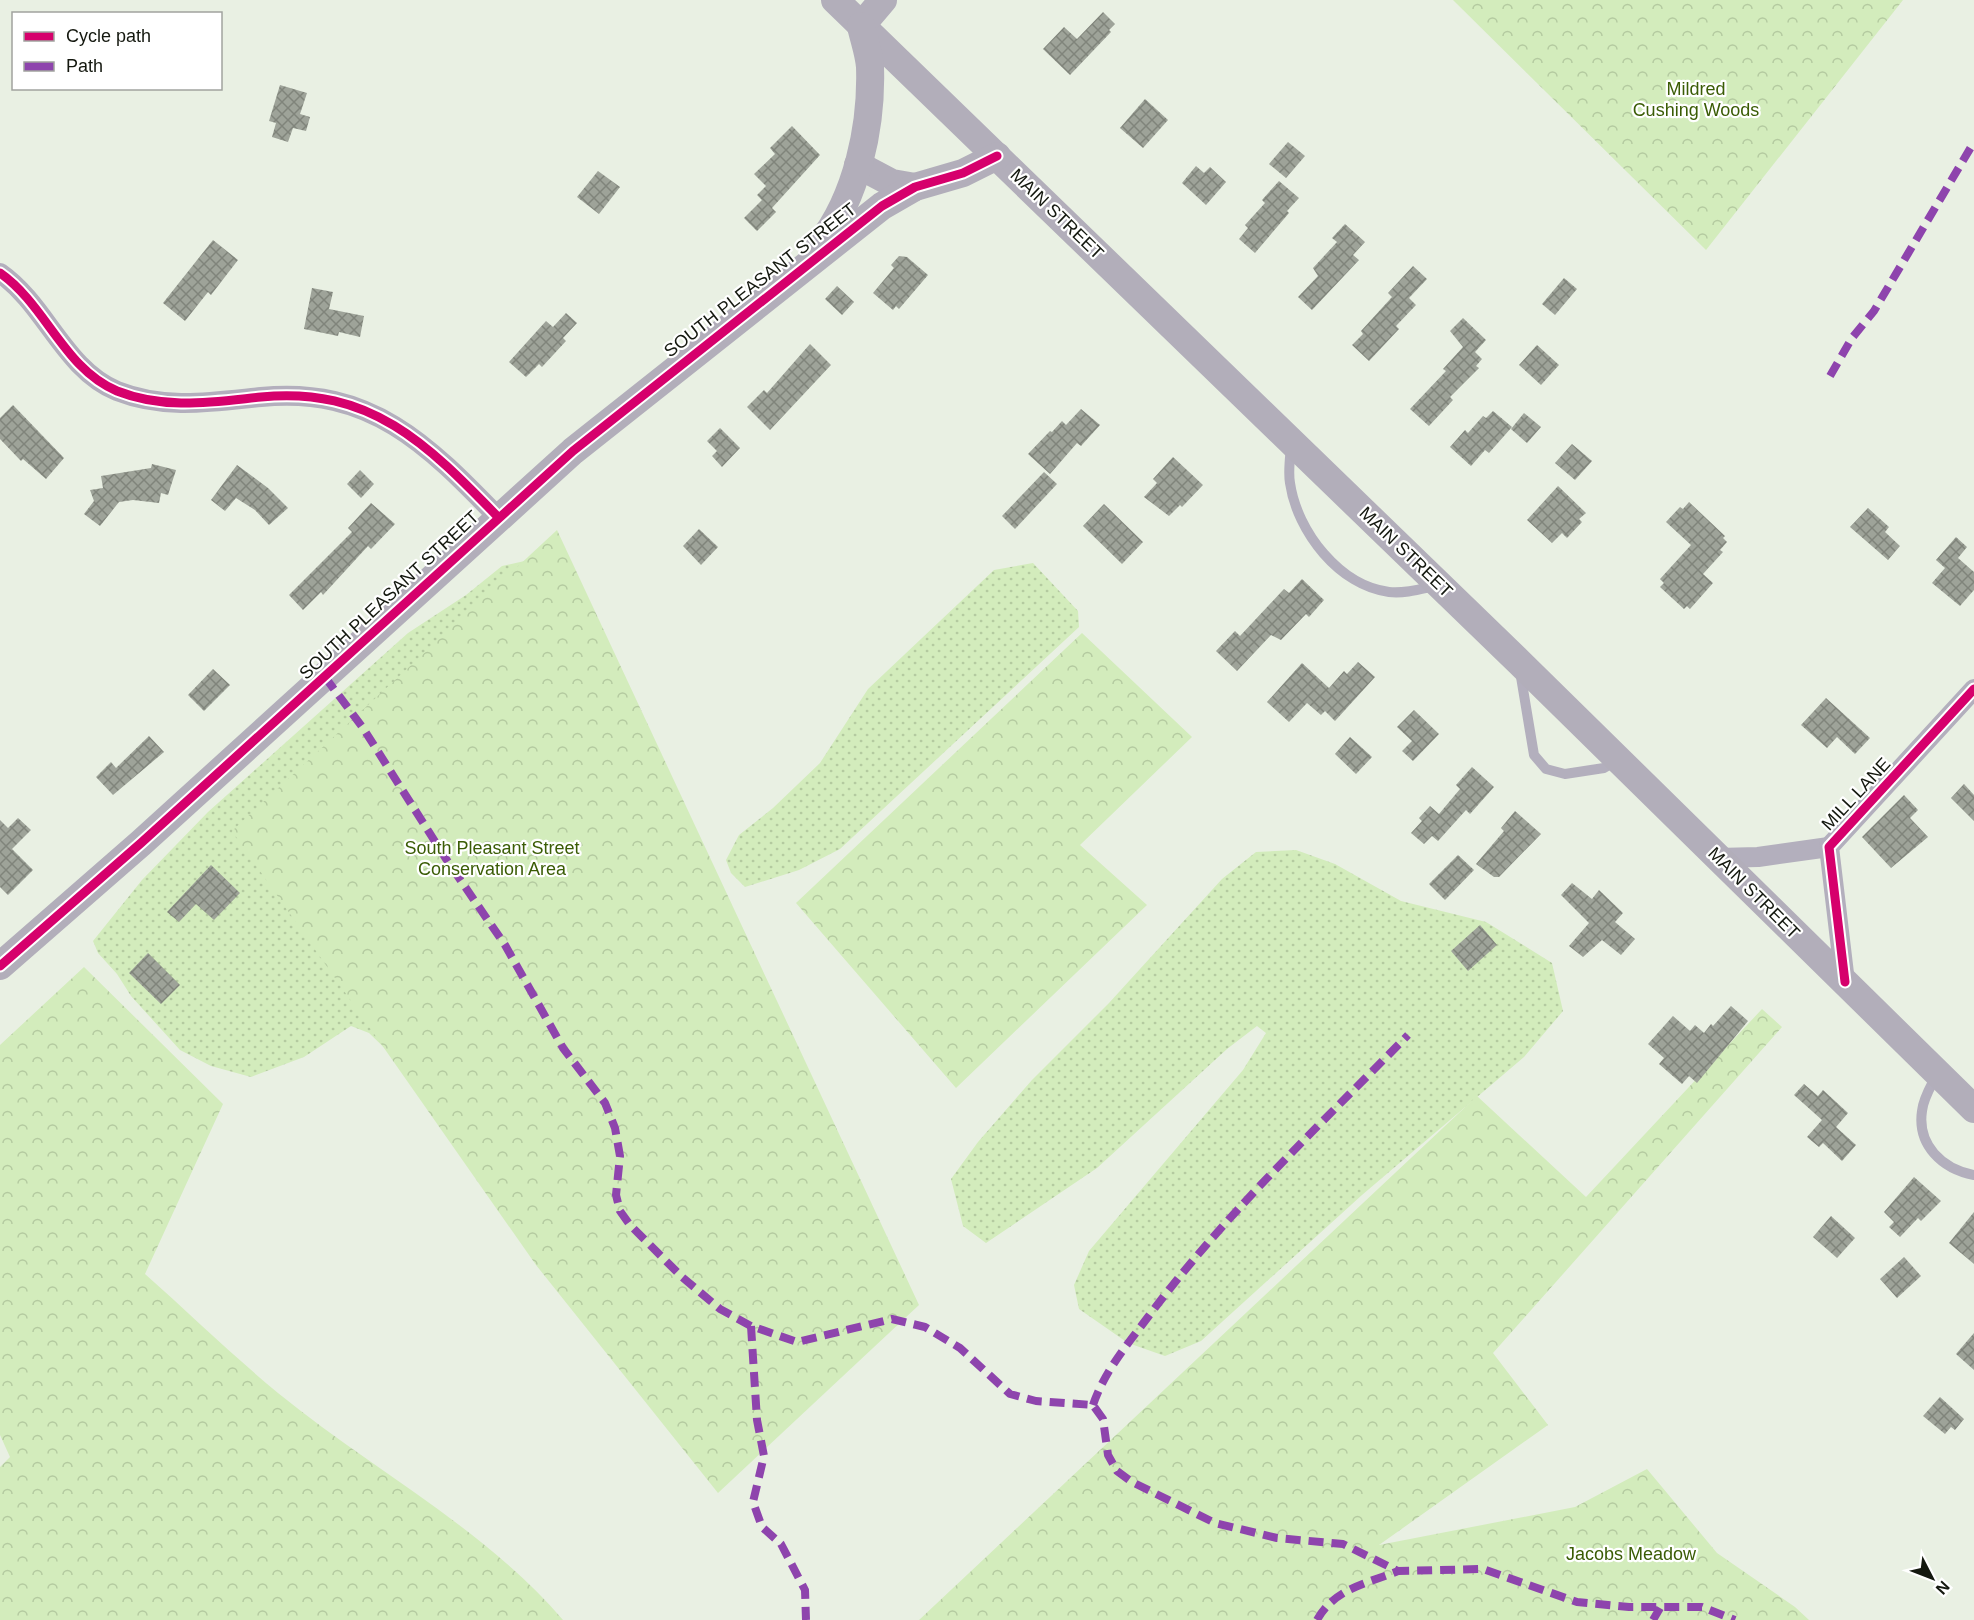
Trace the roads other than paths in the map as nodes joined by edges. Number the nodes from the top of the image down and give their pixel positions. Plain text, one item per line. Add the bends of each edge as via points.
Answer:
1 (884, 0) edge
2 (841, 2) edge
3 (861, 26) junction
4 (997, 156) junction
5 (858, 165) junction
6 (915, 187) junction
7 (0, 273) edge
8 (794, 274) junction
9 (1291, 440) junction
10 (498, 517) junction
11 (1440, 585) junction
12 (1519, 662) junction
13 (1974, 689) edge
14 (1619, 760) junction
15 (1828, 847) junction
16 (1718, 858) junction
17 (0, 966) edge
18 (1845, 982) junction
19 (1937, 1073) junction
20 (1974, 1109) edge
21 (1974, 1175) edge

1 - 3 street
2 - 3 street, MAIN STREET
3 - 4 street, MAIN STREET
3 - 5 street, SOUTH PLEASANT STREET via 870,65 870,92
4 - 6 street, SOUTH PLEASANT STREET via 963,173
4 - 9 street, MAIN STREET
5 - 6 street via 892,183
5 - 8 street, SOUTH PLEASANT STREET via 832,227
6 - 8 street, SOUTH PLEASANT STREET via 882,206
7 - 10 street via 19,287 80,364 114,390 176,404 290,394 360,408 382,417 426,446
8 - 10 street, SOUTH PLEASANT STREET via 633,401
9 - 11 street, MAIN STREET
9 - 11 lane via 1290,484 1300,517 1336,567 1365,586 1391,592
10 - 17 street, SOUTH PLEASANT STREET via 256,740
11 - 12 street, MAIN STREET
12 - 14 street, MAIN STREET
12 - 14 lane via 1534,755 1546,769 1565,774 1604,768
13 - 15 street, MILL LANE
14 - 16 street, MAIN STREET
15 - 16 street, MILL LANE
15 - 18 street, MILL LANE
16 - 18 street, MAIN STREET
18 - 19 street, MAIN STREET
19 - 20 street, MAIN STREET
19 - 21 lane via 1922,1110 1923,1140 1938,1159 1957,1172

